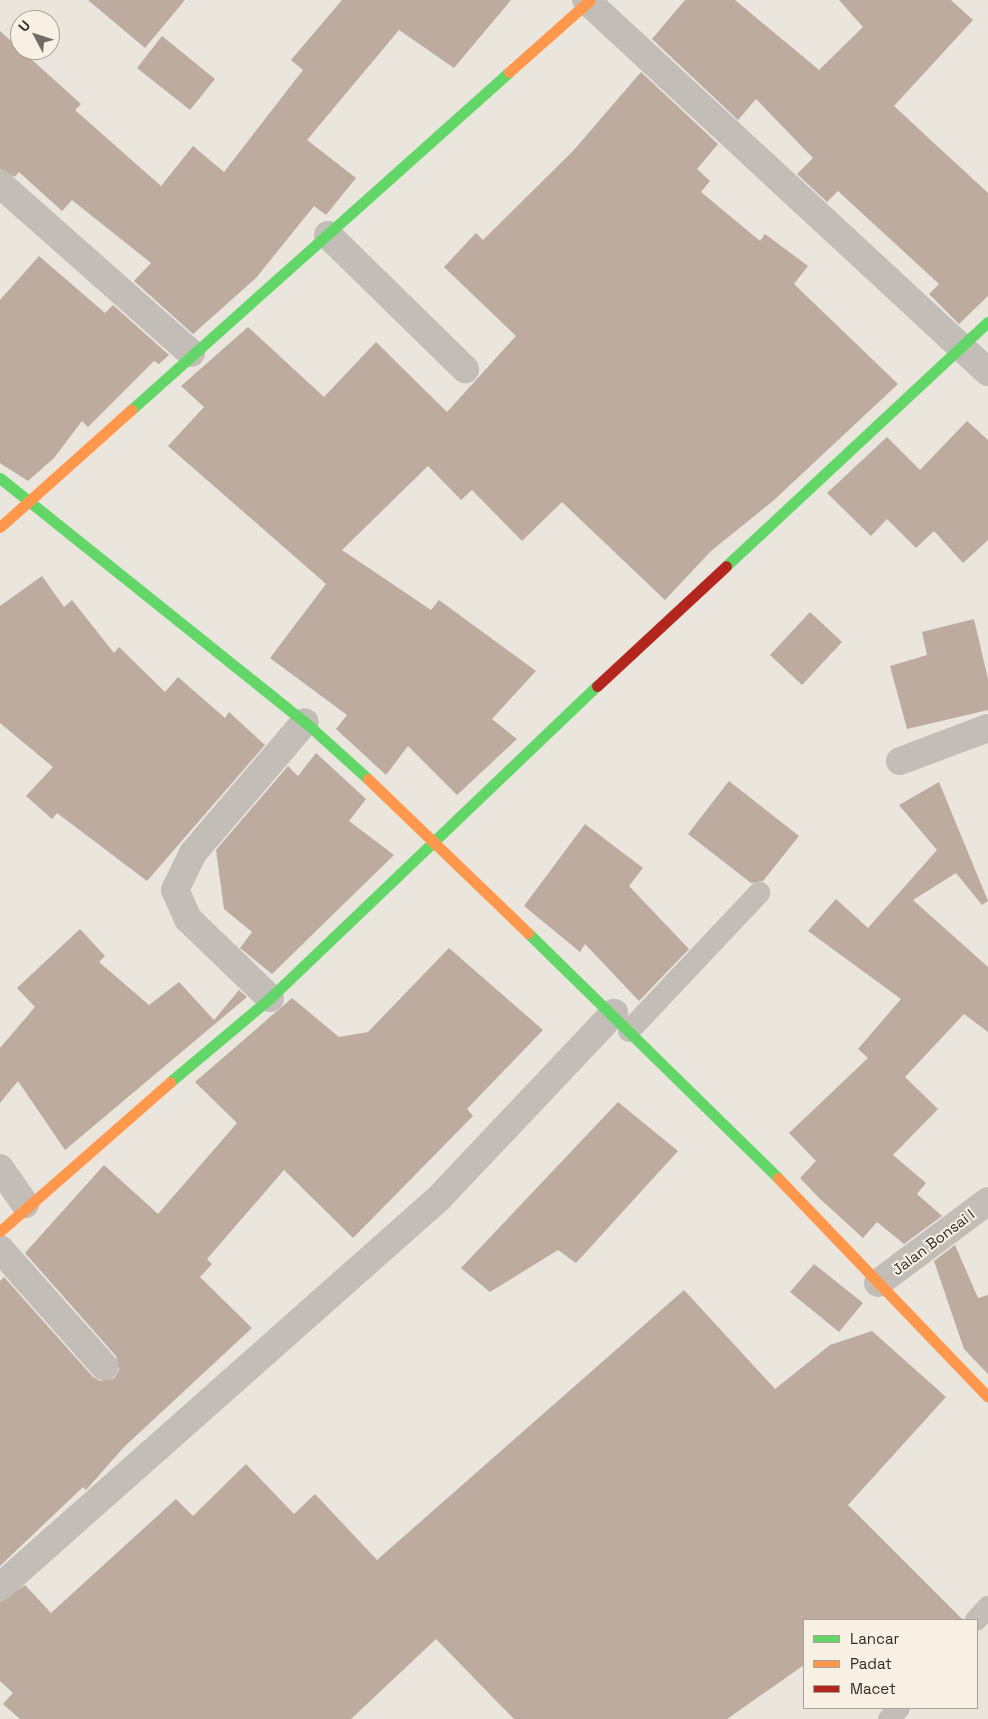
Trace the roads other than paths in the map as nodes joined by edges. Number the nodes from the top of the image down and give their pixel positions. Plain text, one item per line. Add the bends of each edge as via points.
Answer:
1 (588, 1) edge
2 (0, 184) edge
3 (328, 235) junction
4 (988, 322) edge
5 (962, 347) junction
6 (191, 353) junction
7 (465, 369) dead end
8 (988, 372) edge
9 (0, 478) edge
10 (32, 501) junction
11 (0, 526) edge
12 (304, 722) junction
13 (988, 728) edge
14 (900, 761) dead end
15 (433, 838) junction
16 (759, 893) dead end
17 (270, 998) junction
18 (622, 1022) junction
19 (0, 1168) edge
20 (988, 1201) edge
21 (25, 1204) junction
22 (0, 1231) edge
23 (0, 1250) edge
24 (878, 1283) junction
25 (104, 1366) dead end
26 (988, 1397) edge
27 (0, 1586) edge
28 (988, 1607) edge
29 (977, 1619) edge
30 (898, 1709) edge
31 (889, 1719) edge

1 - 3 street
1 - 5 street
2 - 6 street
3 - 6 street
3 - 7 street
4 - 5 street
5 - 8 street
5 - 15 street
6 - 10 street
9 - 10 street
10 - 11 street
10 - 12 street
12 - 15 street
12 - 17 street via 193,854 175,890 188,919
13 - 14 street
15 - 17 street
15 - 18 street
16 - 18 lane
17 - 21 street
18 - 24 street
18 - 27 street via 439,1198
19 - 21 street
20 - 24 street, Jalan Bonsai I
21 - 22 street
23 - 25 street
24 - 26 street
28 - 29 lane
30 - 31 lane

